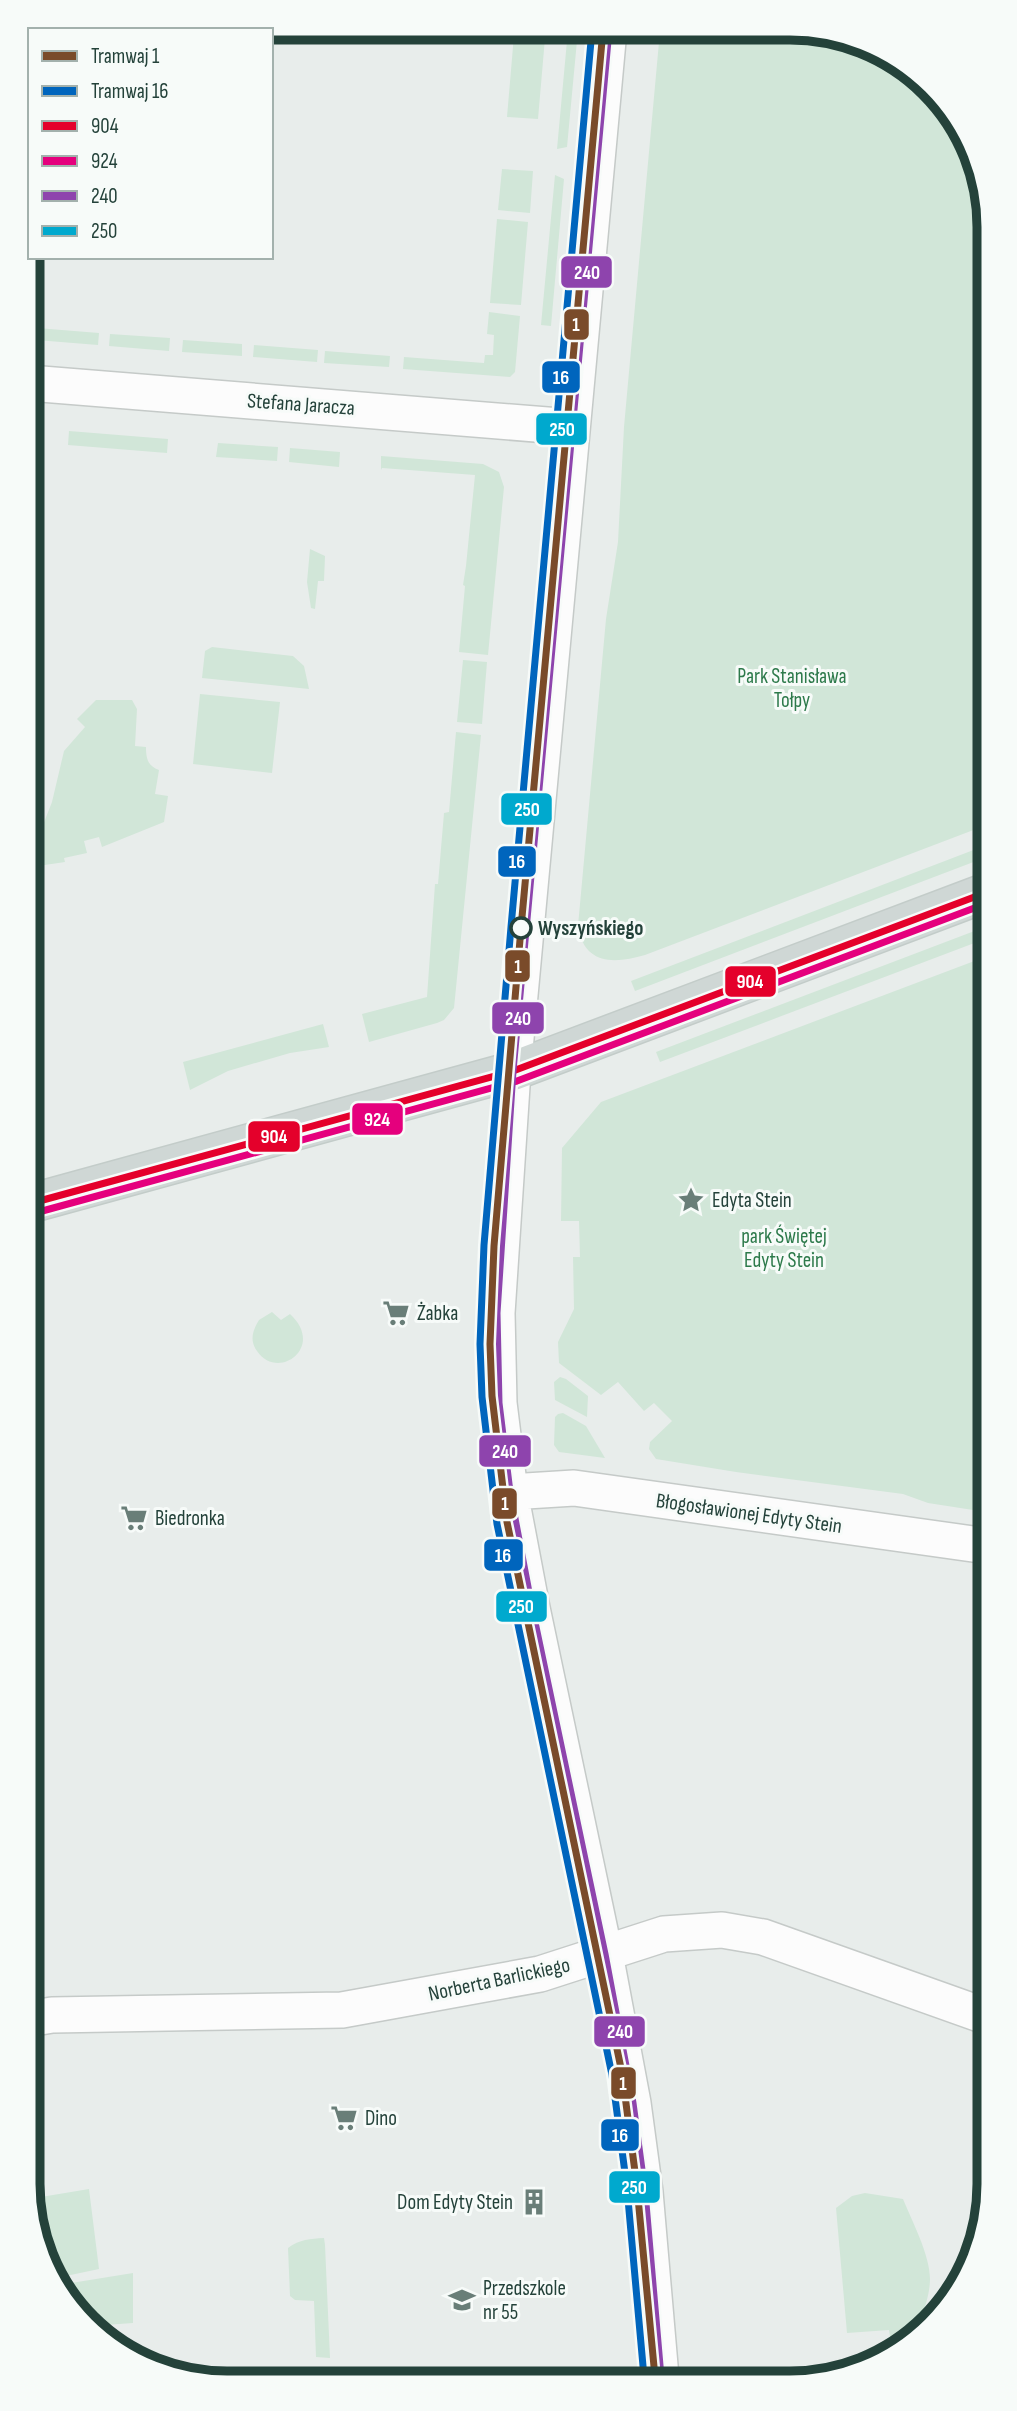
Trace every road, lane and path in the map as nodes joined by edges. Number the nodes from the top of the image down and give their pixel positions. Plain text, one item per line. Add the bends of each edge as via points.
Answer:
1 (608, 40) edge
2 (41, 384) edge
3 (572, 427) junction
4 (977, 896) edge
5 (513, 1071) junction
6 (40, 1201) edge
7 (510, 1492) junction
8 (976, 1545) edge
9 (605, 1954) junction
10 (976, 2013) edge
11 (40, 2017) edge
12 (660, 2371) edge

1 - 3 street
2 - 3 street, Stefana Jaracza
3 - 5 street
4 - 5 main road
5 - 6 main road
5 - 7 street via 497,1313 499,1403
7 - 8 street, Błogosławionej Edyty Stein via 574,1488
7 - 9 street
9 - 10 street, Norberta Barlickiego via 664,1934 742,1932
9 - 11 street, Norberta Barlickiego via 540,1974 342,2010
9 - 12 street via 645,2192

